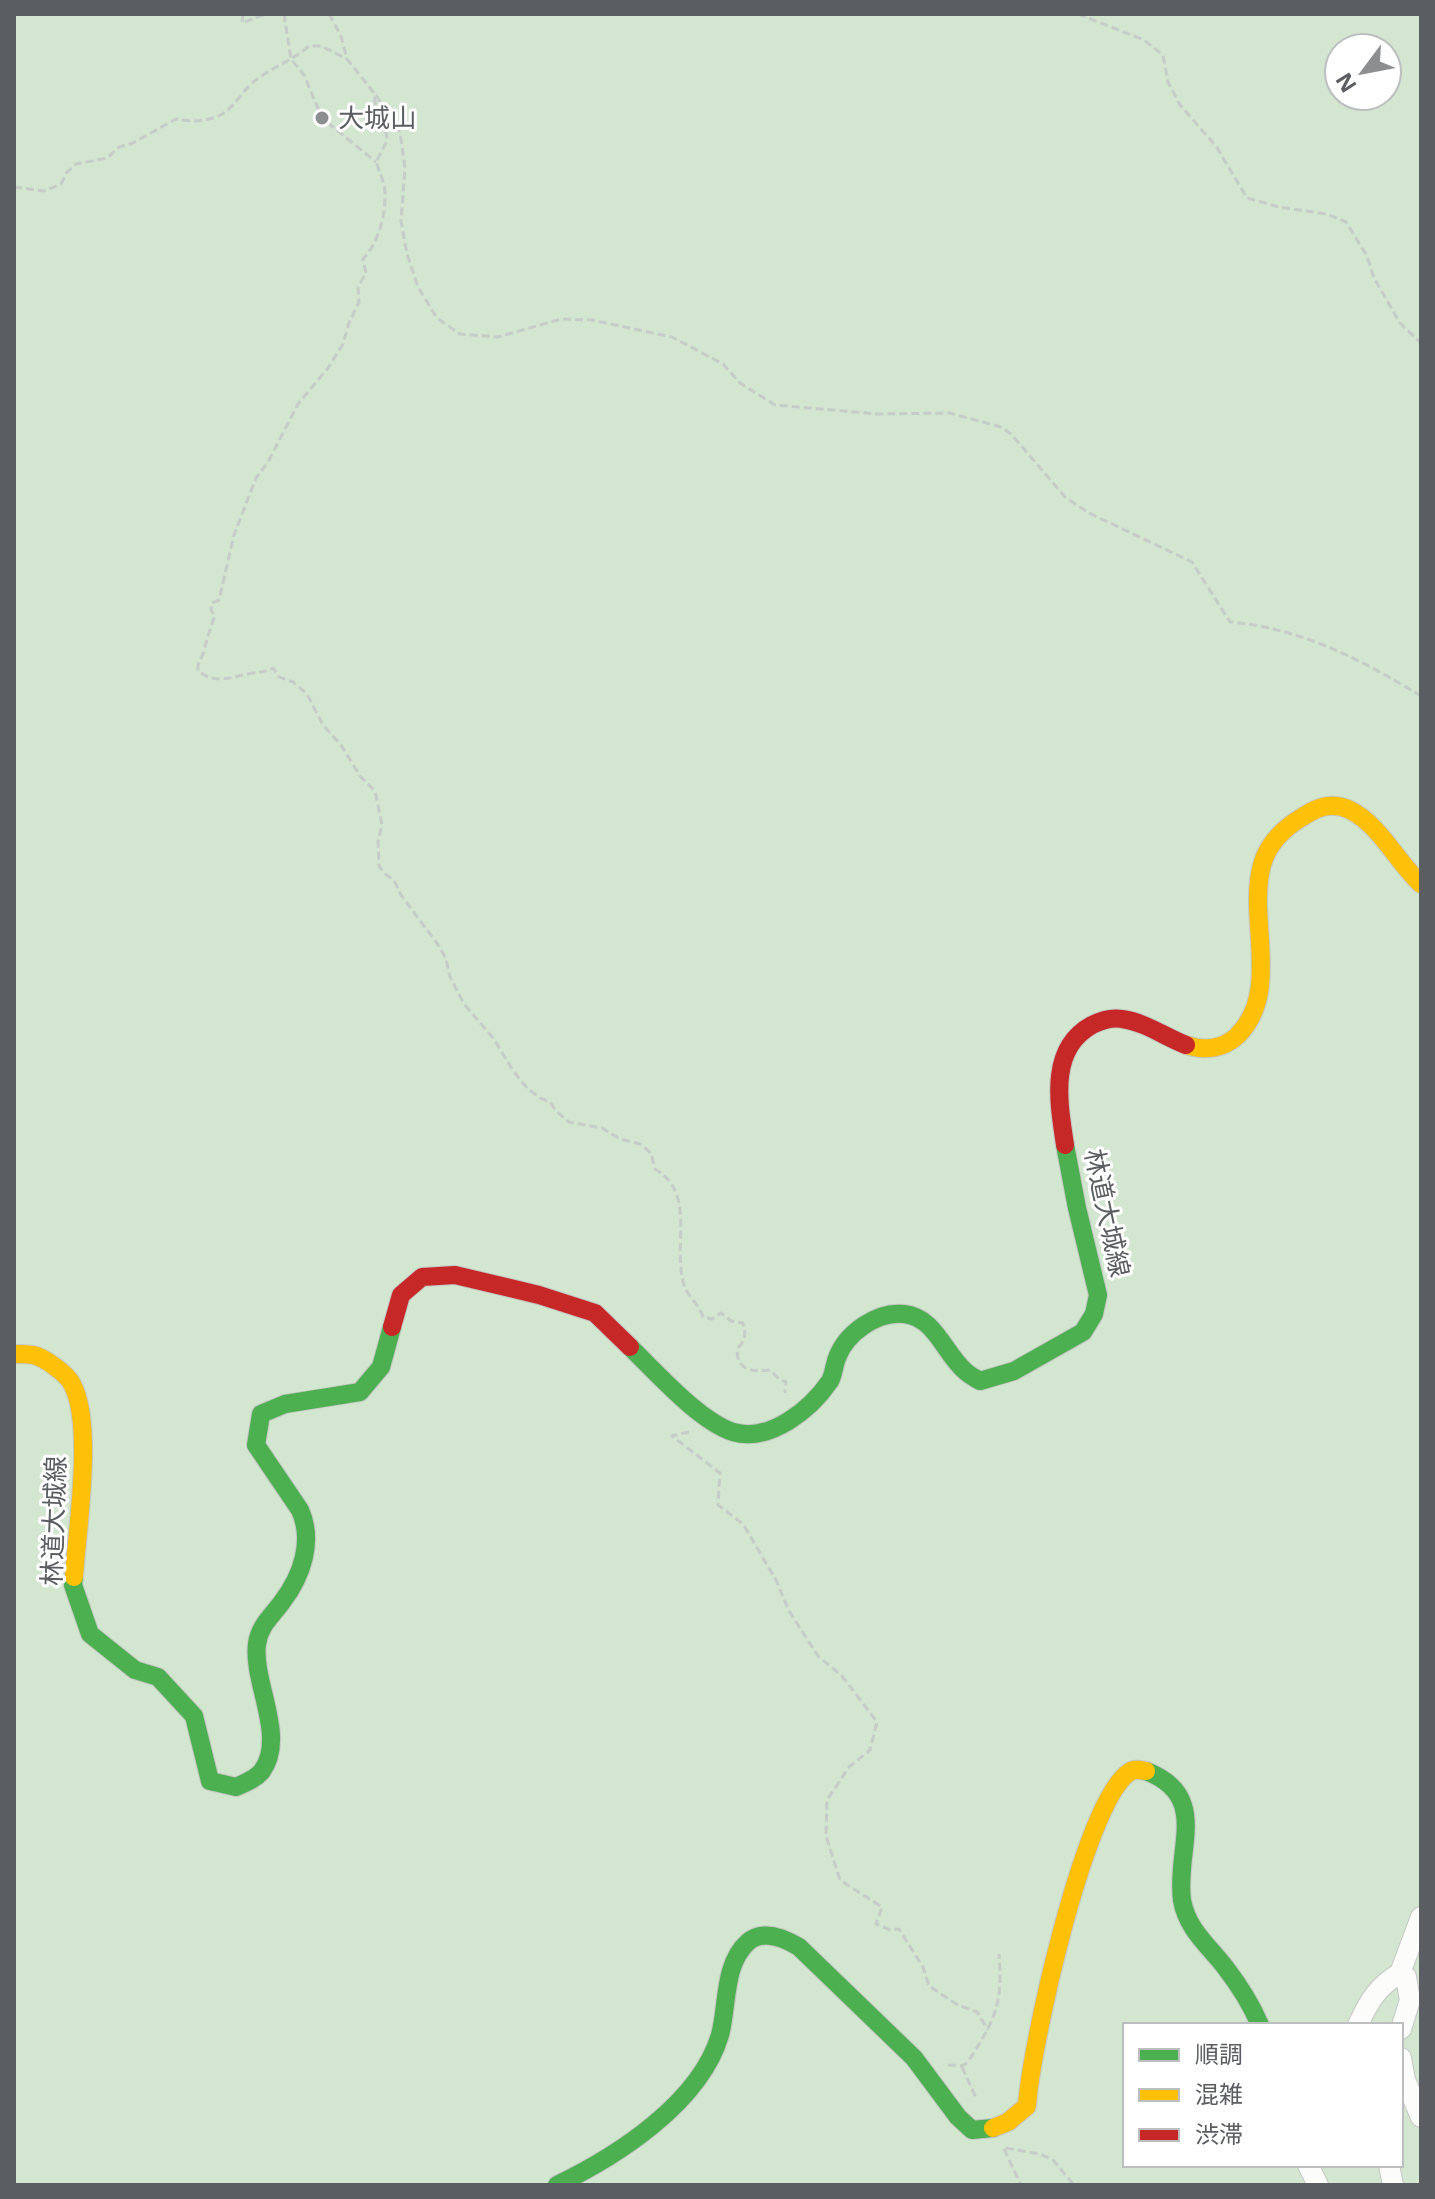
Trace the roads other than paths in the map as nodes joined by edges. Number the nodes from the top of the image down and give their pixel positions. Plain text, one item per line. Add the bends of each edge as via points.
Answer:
1 (1421, 884) edge
2 (14, 1354) edge
3 (1421, 1917) edge
4 (1400, 1973) junction
5 (1259, 2023) edge
6 (1359, 2023) edge
7 (1403, 2023) edge
8 (1403, 2069) edge
9 (1421, 2117) edge
10 (1309, 2167) edge
11 (557, 2185) edge
12 (1318, 2185) edge

1 - 2 street, 林道大城線 via 1366,821 1339,805 1318,807 1290,823 1271,844 1260,874 1258,994 1248,1021 1232,1041 1214,1049 1196,1048 1120,1016 1095,1020 1076,1036 1065,1051 1057,1082 1071,1183 1099,1298 1088,1327 1006,1377 980,1381 964,1370 926,1322 904,1314 876,1318 851,1335 837,1356 832,1378 811,1404 777,1428 735,1433 683,1399 595,1313 455,1275 422,1277 401,1295 381,1367 360,1392 285,1404 261,1414 256,1445 307,1527 306,1545 300,1568 261,1628 256,1647 270,1726 269,1756 263,1770 236,1787 210,1781 194,1716 158,1677 135,1670 90,1634 73,1585 83,1448 76,1397 72,1383 35,1355
3 - 4 street
4 - 6 street via 1382,1984
4 - 7 street via 1406,1977 1410,2000
5 - 11 street via 1187,1915 1180,1874 1184,1802 1175,1786 1139,1769 1129,1772 1109,1795 1093,1829 1029,2074 1027,2106 1012,2120 993,2130 972,2130 914,2058 799,1947 782,1937 761,1935 738,1953 716,2047 689,2092 627,2145
8 - 9 street
10 - 12 street

